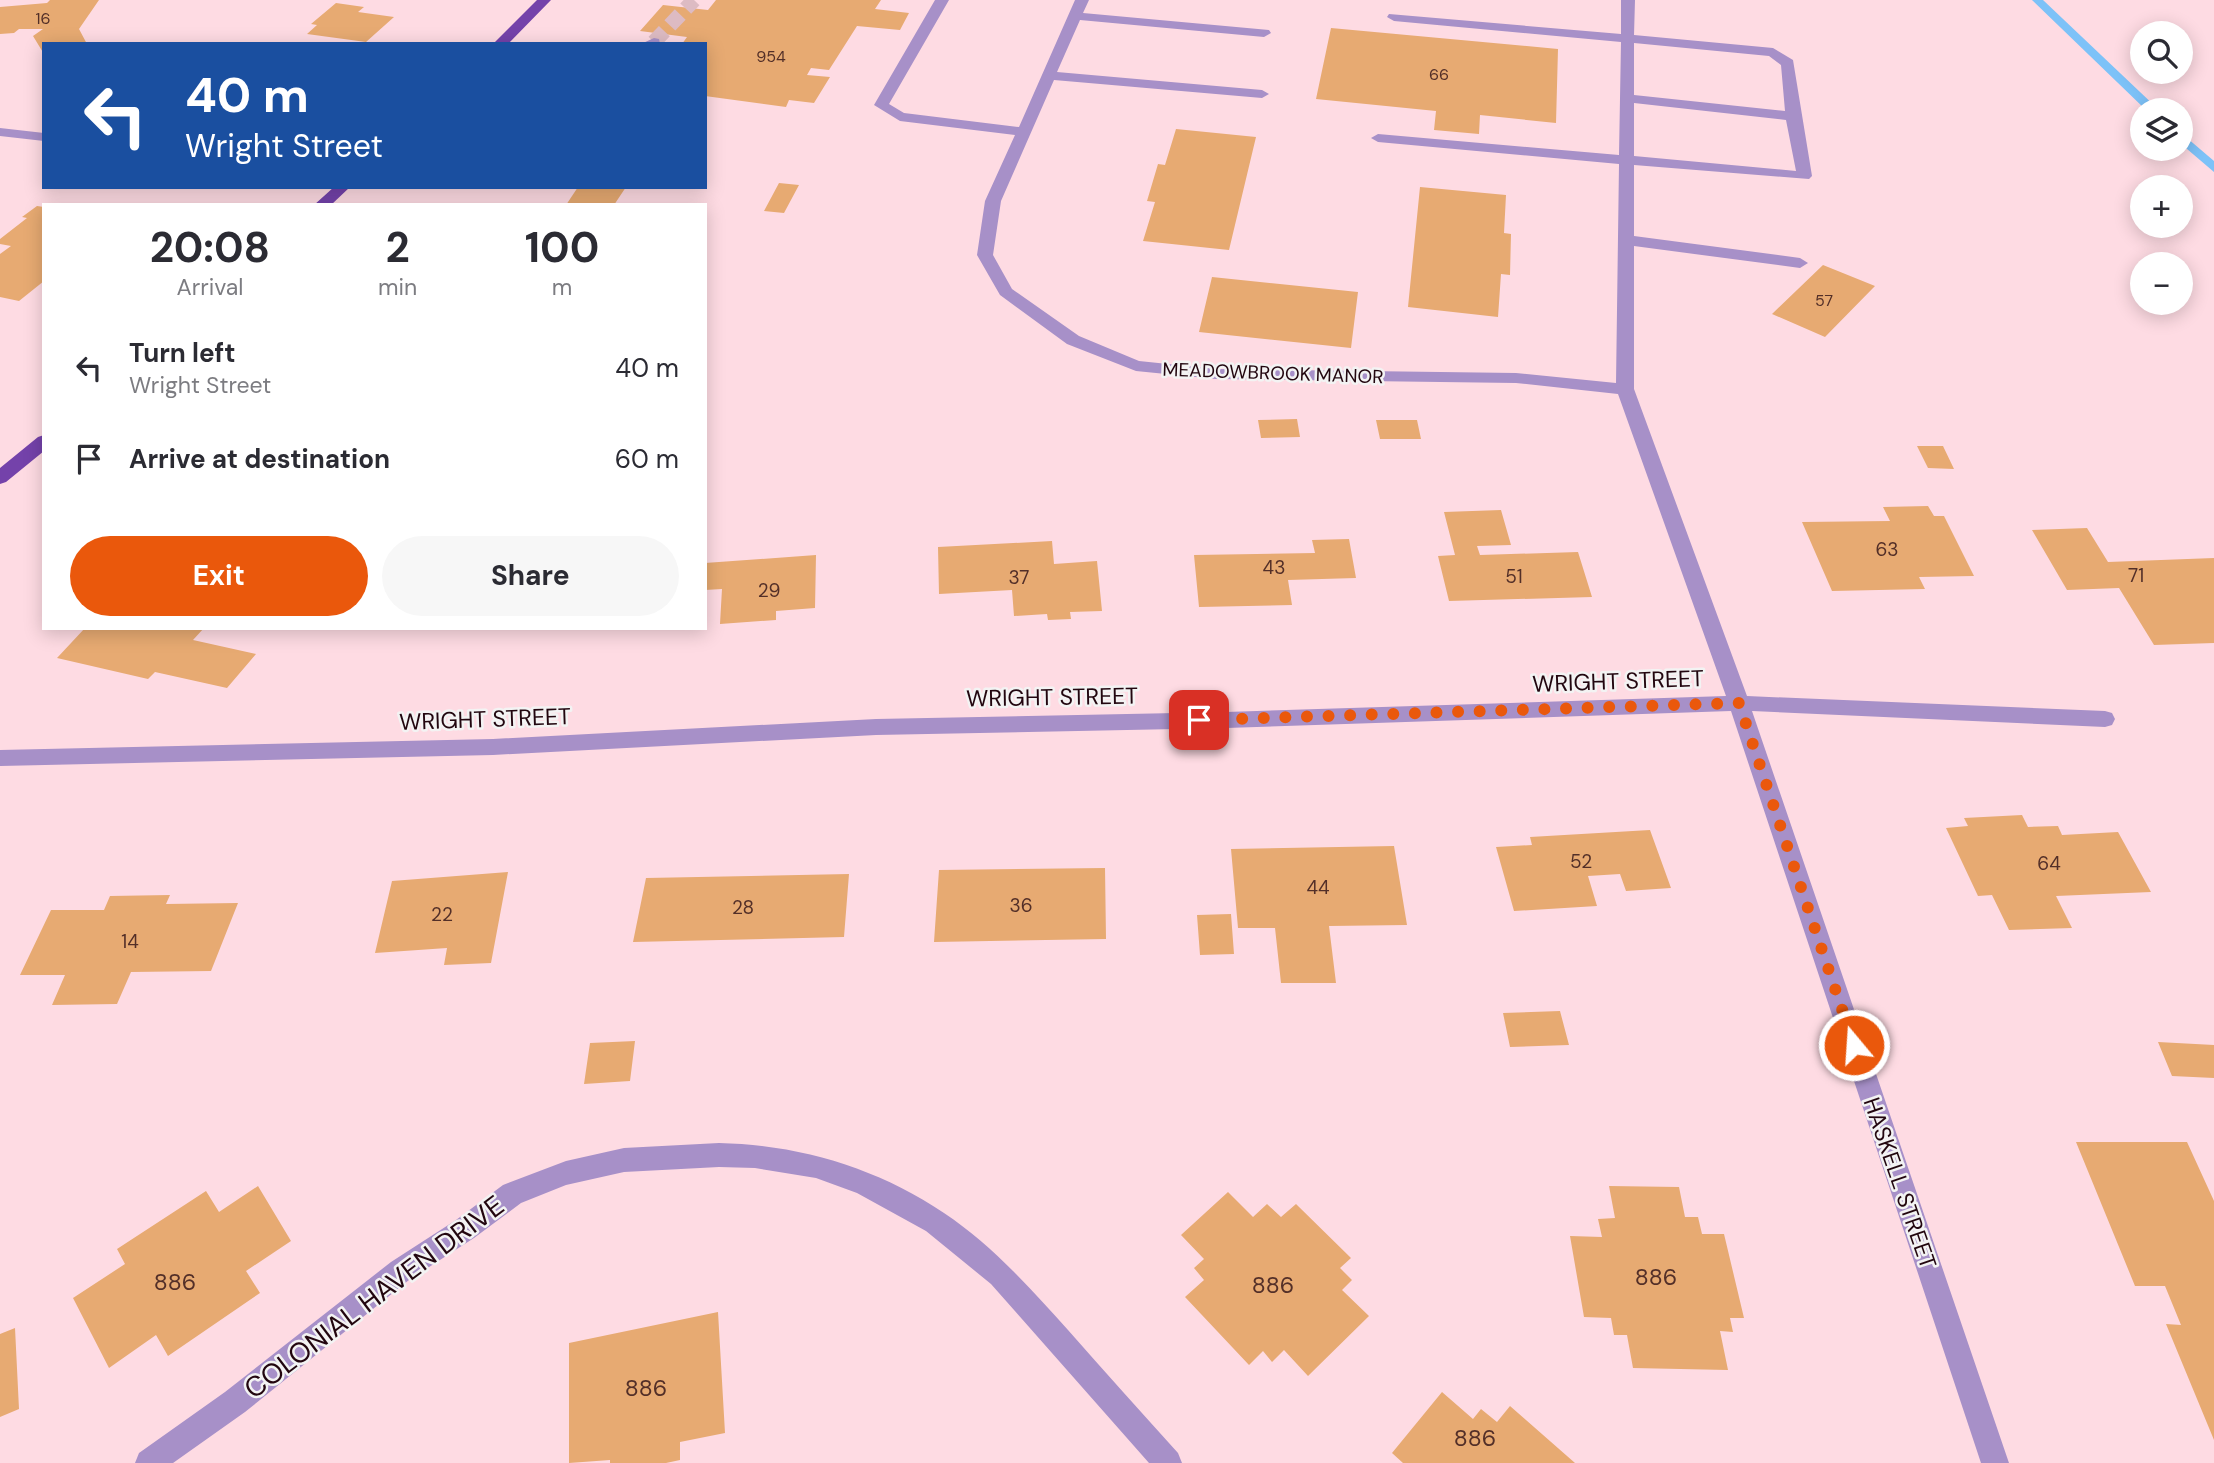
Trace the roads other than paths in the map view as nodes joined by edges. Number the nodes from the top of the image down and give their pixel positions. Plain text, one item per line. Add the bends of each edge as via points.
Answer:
1 (544, 0) edge
2 (942, 0) edge
3 (1082, 0) edge
4 (1628, 0) edge
5 (1075, 16) junction
6 (1394, 16) dead end
7 (1264, 33) dead end
8 (1628, 38) junction
9 (502, 42) edge
10 (1049, 75) junction
11 (1262, 94) dead end
12 (1628, 98) junction
13 (1793, 116) junction
14 (0, 132) edge
15 (1024, 132) junction
16 (42, 137) edge
17 (1378, 138) dead end
18 (1627, 162) junction
19 (341, 189) edge
20 (324, 203) edge
21 (1625, 240) junction
22 (1800, 263) dead end
23 (1625, 389) junction
24 (42, 443) edge
25 (0, 478) edge
26 (1739, 703) junction
27 (2105, 719) dead end
28 (0, 758) edge
29 (149, 1463) edge
30 (1168, 1463) edge
31 (1995, 1463) edge

1 - 9 main road
2 - 15 street via 881,105 900,117
3 - 5 street, MEADOWBROOK MANOR
4 - 8 street
5 - 7 street
5 - 10 street, MEADOWBROOK MANOR
6 - 8 street
8 - 12 street
8 - 13 street via 1773,52 1788,63
10 - 11 street
10 - 15 street, MEADOWBROOK MANOR
12 - 13 street
12 - 18 street
13 - 18 street via 1804,176
14 - 16 street
15 - 23 street, MEADOWBROOK MANOR via 993,201 985,255 1006,292 1073,340 1136,366 1216,374 1516,378
17 - 18 street
18 - 21 street
19 - 20 main road
21 - 22 street
21 - 23 street
23 - 26 street
24 - 25 main road
26 - 27 street, WRIGHT STREET
26 - 28 street, WRIGHT STREET via 876,727 493,747
26 - 31 street, HASKELL STREET
29 - 30 street, COLONIAL HAVEN DRIVE via 235,1402 400,1271 512,1194 566,1172 624,1160 719,1155 816,1166 865,1184 935,1222 1000,1275

